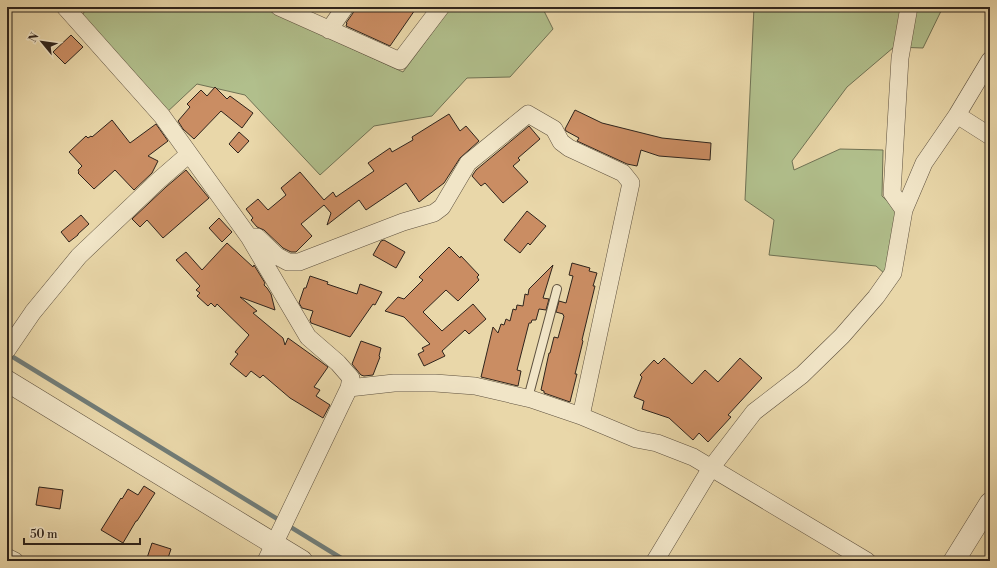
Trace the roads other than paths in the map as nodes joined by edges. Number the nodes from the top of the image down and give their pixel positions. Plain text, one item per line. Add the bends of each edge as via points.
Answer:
1 (65, 7) edge
2 (279, 7) edge
3 (345, 7) edge
4 (441, 7) edge
5 (909, 7) edge
6 (329, 30) junction
7 (990, 60) edge
8 (956, 115) junction
9 (990, 136) edge
10 (189, 154) junction
11 (904, 210) junction
12 (249, 237) junction
13 (558, 289) dead end
14 (7, 350) edge
15 (7, 381) edge
16 (349, 388) junction
17 (528, 398) junction
18 (581, 416) junction
19 (711, 468) junction
20 (990, 503) edge
21 (278, 538) edge
22 (7, 557) edge
23 (15, 561) edge
24 (302, 561) edge
25 (654, 561) edge
26 (867, 561) edge
27 (954, 561) edge

1 - 10 street via 162,116
2 - 6 street
3 - 6 street
4 - 6 street via 400,62
5 - 11 street via 900,58 892,192
7 - 8 street
8 - 9 street
8 - 11 street via 924,163
10 - 12 street
10 - 14 street via 78,256 33,312
11 - 19 street via 893,273 876,297 842,336 802,375 754,412
12 - 16 street via 308,337 351,378
12 - 18 street via 257,237 277,256 288,262 299,262 403,222 434,213 442,207 468,163 528,114 554,129 561,142 569,148 623,173 632,183
13 - 17 lane
15 - 21 street
16 - 17 street via 394,383 434,383 475,386
16 - 21 street
17 - 18 street
18 - 19 street via 636,439 657,443 694,457
19 - 25 street
19 - 26 street
20 - 27 street
21 - 24 street
22 - 23 street

